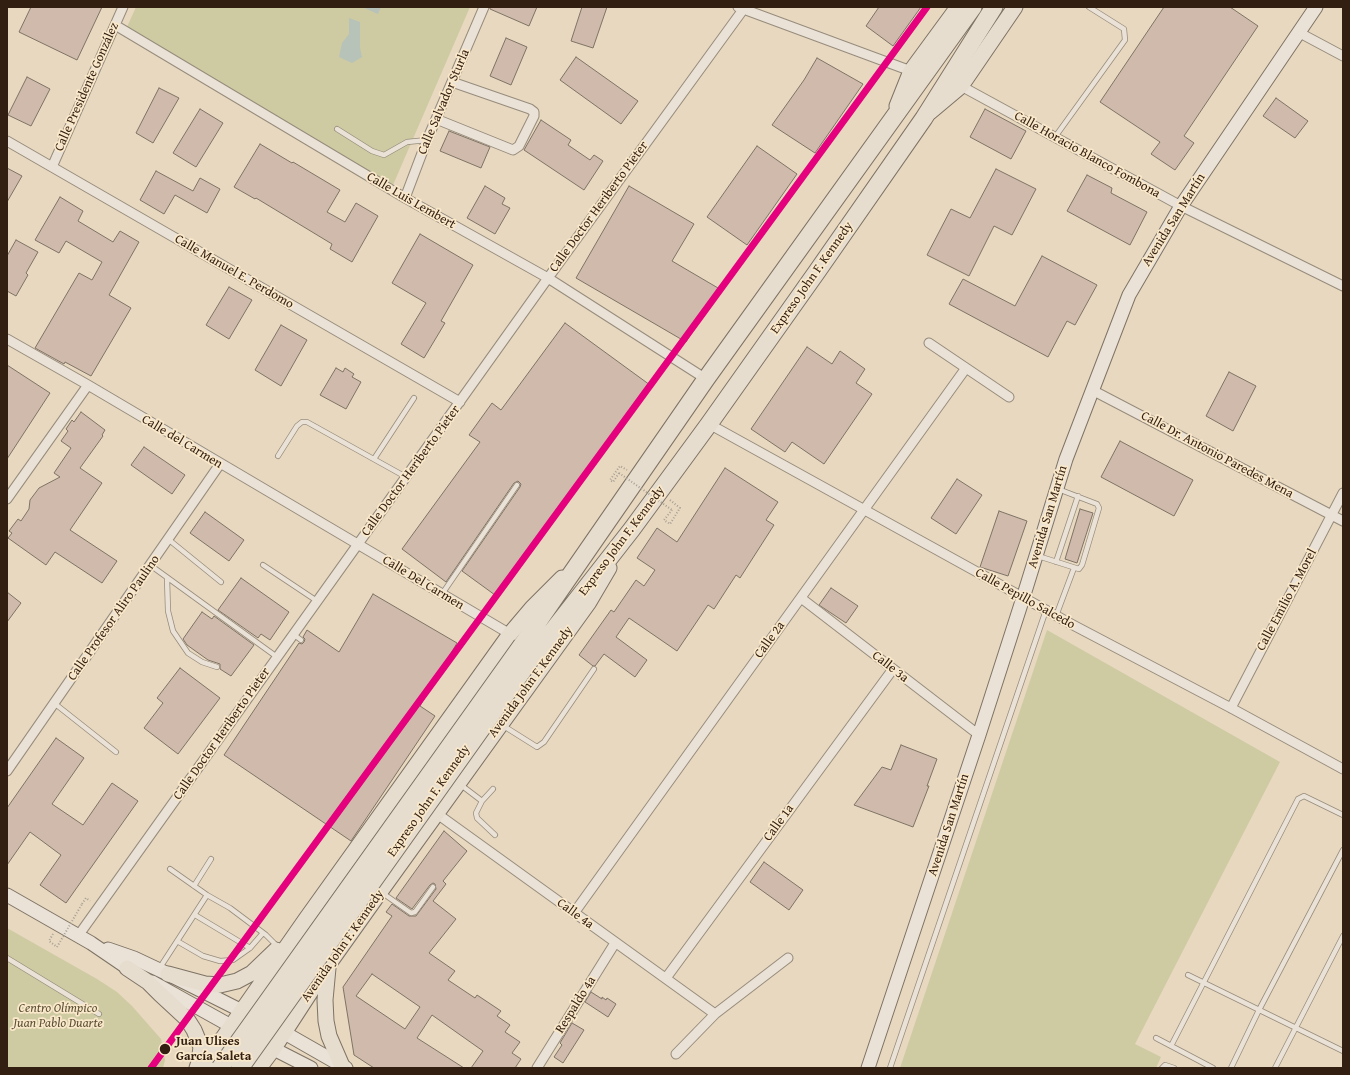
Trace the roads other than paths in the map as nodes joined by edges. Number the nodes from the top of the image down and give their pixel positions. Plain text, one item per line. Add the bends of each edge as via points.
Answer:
1 (123, 7) edge
2 (484, 7) edge
3 (958, 7) edge
4 (973, 7) edge
5 (1015, 7) edge
6 (1088, 7) edge
7 (1316, 7) edge
8 (742, 8) edge
9 (993, 8) edge
10 (115, 25) junction
11 (1298, 32) junction
12 (1343, 56) edge
13 (911, 72) junction
14 (452, 82) junction
15 (961, 86) junction
16 (924, 118) junction
17 (436, 119) junction
18 (891, 120) junction
19 (337, 129) dead end
20 (1055, 137) junction
21 (427, 140) junction
22 (7, 141) edge
23 (52, 167) junction
24 (405, 198) junction
25 (1181, 206) junction
26 (548, 278) junction
27 (1343, 286) edge
28 (7, 339) edge
29 (929, 343) dead end
30 (966, 368) junction
31 (706, 379) junction
32 (88, 385) junction
33 (1092, 390) junction
34 (1009, 397) dead end
35 (414, 398) dead end
36 (460, 402) junction
37 (709, 424) junction
38 (278, 456) dead end
39 (374, 459) junction
40 (220, 464) junction
41 (406, 477) junction
42 (517, 485) dead end
43 (1057, 489) junction
44 (1343, 493) edge
45 (1078, 496) junction
46 (7, 499) edge
47 (864, 509) junction
48 (1331, 515) junction
49 (1343, 521) edge
50 (632, 530) junction
51 (168, 539) junction
52 (358, 544) junction
53 (1036, 556) junction
54 (1056, 562) junction
55 (150, 565) junction
56 (263, 565) dead end
57 (1074, 568) junction
58 (167, 578) junction
59 (221, 582) dead end
60 (442, 594) junction
61 (801, 598) junction
62 (1024, 598) junction
63 (317, 601) junction
64 (1046, 610) junction
65 (1056, 616) junction
66 (249, 637) junction
67 (243, 641) dead end
68 (522, 644) junction
69 (277, 657) junction
70 (217, 667) dead end
71 (893, 669) junction
72 (594, 670) dead end
73 (54, 703) junction
74 (1231, 708) junction
75 (501, 724) junction
76 (979, 736) junction
77 (116, 752) dead end
78 (1343, 770) edge
79 (7, 771) edge
80 (458, 783) junction
81 (493, 789) dead end
82 (482, 801) junction
83 (436, 814) junction
84 (1343, 815) edge
85 (495, 835) dead end
86 (1343, 850) edge
87 (212, 859) dead end
88 (170, 868) dead end
89 (194, 886) junction
90 (433, 887) dead end
91 (380, 892) junction
92 (7, 895) edge
93 (207, 895) junction
94 (321, 899) junction
95 (574, 913) junction
96 (194, 915) junction
97 (306, 919) junction
98 (358, 923) junction
99 (263, 933) junction
100 (78, 936) junction
101 (1343, 936) edge
102 (177, 941) junction
103 (616, 942) junction
104 (91, 943) junction
105 (250, 948) junction
106 (278, 948) junction
107 (7, 958) edge
108 (788, 958) dead end
109 (328, 965) junction
110 (127, 968) junction
111 (163, 972) junction
112 (1188, 975) dead end
113 (666, 978) junction
114 (1203, 982) junction
115 (1259, 1010) junction
116 (242, 1011) junction
117 (99, 1014) dead end
118 (715, 1014) junction
119 (230, 1026) junction
120 (1296, 1028) junction
121 (285, 1032) junction
122 (1156, 1038) dead end
123 (1171, 1046) junction
124 (274, 1048) junction
125 (1343, 1051) edge
126 (676, 1054) dead end
127 (344, 1067) edge
128 (197, 1068) edge
129 (202, 1068) edge
130 (208, 1068) edge
131 (220, 1068) edge
132 (235, 1068) edge
133 (240, 1068) edge
134 (258, 1068) edge
135 (311, 1068) edge
136 (537, 1068) edge
137 (868, 1068) edge
138 (890, 1068) edge
139 (1162, 1068) edge
140 (1174, 1068) edge
141 (1213, 1068) edge
142 (1231, 1068) edge
143 (1275, 1068) edge

1 - 10 street, Calle Presidente González
2 - 14 street, Calle Salvador Sturla
3 - 13 main road
4 - 18 highway, Expreso John F. Kennedy
5 - 15 main road
6 - 20 lane via 1124,29 1125,40
7 - 11 main road, Avenida San Martín
8 - 13 street
8 - 26 street, Calle Doctor Heriberto Pieter
9 - 16 highway, Expreso John F. Kennedy
10 - 23 street, Calle Presidente González
10 - 24 street, Calle Luis Lembert
11 - 12 street
11 - 25 main road, Avenida San Martín
13 - 18 main road
14 - 17 street, Calle Salvador Sturla
14 - 17 street via 530,109 534,116 518,146 513,150
15 - 16 main road
15 - 20 street, Calle Horacio Blanco Fombona
16 - 37 highway, Expreso John F. Kennedy
17 - 21 street, Calle Salvador Sturla
18 - 31 highway, Expreso John F. Kennedy
19 - 21 lane via 372,151 384,155 407,142
20 - 25 street, Calle Horacio Blanco Fombona
21 - 24 street, Calle Salvador Sturla
22 - 23 street, Calle Manuel E. Perdomo
23 - 36 street, Calle Manuel E. Perdomo
24 - 26 street, Calle Luis Lembert
25 - 27 street, Calle Horacio Blanco Fombona
25 - 33 main road, Avenida San Martín via 1129,295
26 - 31 street, Calle Luis Lembert
26 - 36 street, Calle Doctor Heriberto Pieter
28 - 32 street, Calle del Carmen
29 - 30 street
30 - 34 street
30 - 47 street, Calle 2a
31 - 68 highway, Expreso John F. Kennedy
32 - 40 street, Calle del Carmen
32 - 46 street
33 - 43 main road, Avenida San Martín
33 - 48 street, Calle Dr. Antonio Paredes Mena
35 - 39 lane
36 - 41 street, Calle Doctor Heriberto Pieter
37 - 47 street, Calle Pepillo Salcedo
37 - 50 highway, Expreso John F. Kennedy
38 - 39 lane via 297,426 307,422
39 - 41 lane
40 - 51 street, Calle Profesor Aliro Paulino
40 - 52 street, Calle del Carmen
41 - 52 street, Calle Doctor Heriberto Pieter
42 - 60 lane
43 - 45 lane
43 - 53 main road, Avenida San Martín
44 - 48 street, Calle Emilio A. Morel
45 - 54 lane
45 - 57 lane via 1097,504 1099,508 1082,565 1079,569
47 - 61 street, Calle 2a
47 - 62 street, Calle Pepillo Salcedo
48 - 49 street, Calle Dr. Antonio Paredes Mena
48 - 74 street, Calle Emilio A. Morel
50 - 68 highway, Expreso John F. Kennedy
50 - 75 main road, Avenida John F. Kennedy via 589,602
51 - 55 street, Calle Profesor Aliro Paulino
51 - 59 lane
52 - 60 street, Calle Del Carmen
52 - 63 street, Calle Doctor Heriberto Pieter
53 - 54 lane
53 - 62 main road, Avenida San Martín
54 - 57 lane
55 - 58 lane
55 - 73 street, Calle Profesor Aliro Paulino
56 - 63 lane
57 - 65 lane
58 - 66 lane
58 - 70 lane via 168,611 173,631 188,654
60 - 68 street, Calle Del Carmen
61 - 71 street, Calle 3a
61 - 95 street, Calle 2a
62 - 64 street, Calle Pepillo Salcedo
62 - 76 main road, Avenida San Martín
63 - 69 street, Calle Doctor Heriberto Pieter via 297,637
64 - 65 street, Calle Pepillo Salcedo
64 - 138 lane
65 - 74 street, Calle Pepillo Salcedo
66 - 67 lane
66 - 69 lane
68 - 94 main road
68 - 131 highway, Expreso John F. Kennedy, bridge
68 - 133 highway, Expreso John F. Kennedy, bridge
69 - 100 street, Calle Doctor Heriberto Pieter
71 - 76 street, Calle 3a
71 - 113 street, Calle 1a
72 - 75 lane via 544,742 537,747
73 - 77 lane
73 - 79 street, Calle Profesor Aliro Paulino
74 - 78 street, Calle Pepillo Salcedo
75 - 80 main road, Avenida John F. Kennedy
76 - 137 main road, Avenida San Martín
80 - 82 lane
80 - 83 main road, Avenida John F. Kennedy
81 - 82 lane
82 - 85 lane via 476,813 477,818
83 - 91 main road, Avenida John F. Kennedy
83 - 95 street, Calle 4a
84 - 114 lane via 1304,796 1298,799
86 - 115 lane
87 - 89 lane
88 - 89 lane
89 - 93 lane
90 - 91 lane via 416,912 411,912
91 - 98 main road, Avenida John F. Kennedy
92 - 100 main road
93 - 96 lane
93 - 99 lane via 230,908
94 - 97 main road
94 - 98 main road via 318,916 276,979 277,987 282,992 291,996 298,994 349,925
95 - 103 street, Calle 4a
96 - 102 lane
96 - 105 lane
97 - 106 main road
97 - 116 main road
98 - 109 main road, Avenida John F. Kennedy
99 - 105 lane
99 - 106 lane
100 - 104 main road
101 - 120 lane
102 - 105 lane via 203,956 220,961 233,960
102 - 111 lane
103 - 113 street, Calle 4a
103 - 136 street, Respaldo 4a
104 - 110 main road
104 - 111 main road via 134,958
106 - 111 main road via 252,973 236,981 205,984
107 - 117 lane
108 - 118 street
109 - 121 main road, Avenida John F. Kennedy
109 - 127 main road via 326,1021 329,1036
110 - 119 main road
110 - 128 main road via 148,982 187,1019 200,1046 200,1062
111 - 116 main road
112 - 114 lane
113 - 118 street, Calle 4a
114 - 115 lane
114 - 123 lane
115 - 120 lane
115 - 142 lane
116 - 119 main road
116 - 121 main road
118 - 126 street
119 - 124 main road
119 - 129 main road
120 - 125 lane
120 - 143 lane
121 - 124 main road, Avenida John F. Kennedy
121 - 127 main road
122 - 123 lane
123 - 141 lane
124 - 134 main road, Avenida John F. Kennedy
124 - 135 main road
130 - 132 main road via 221,1060
139 - 140 lane

